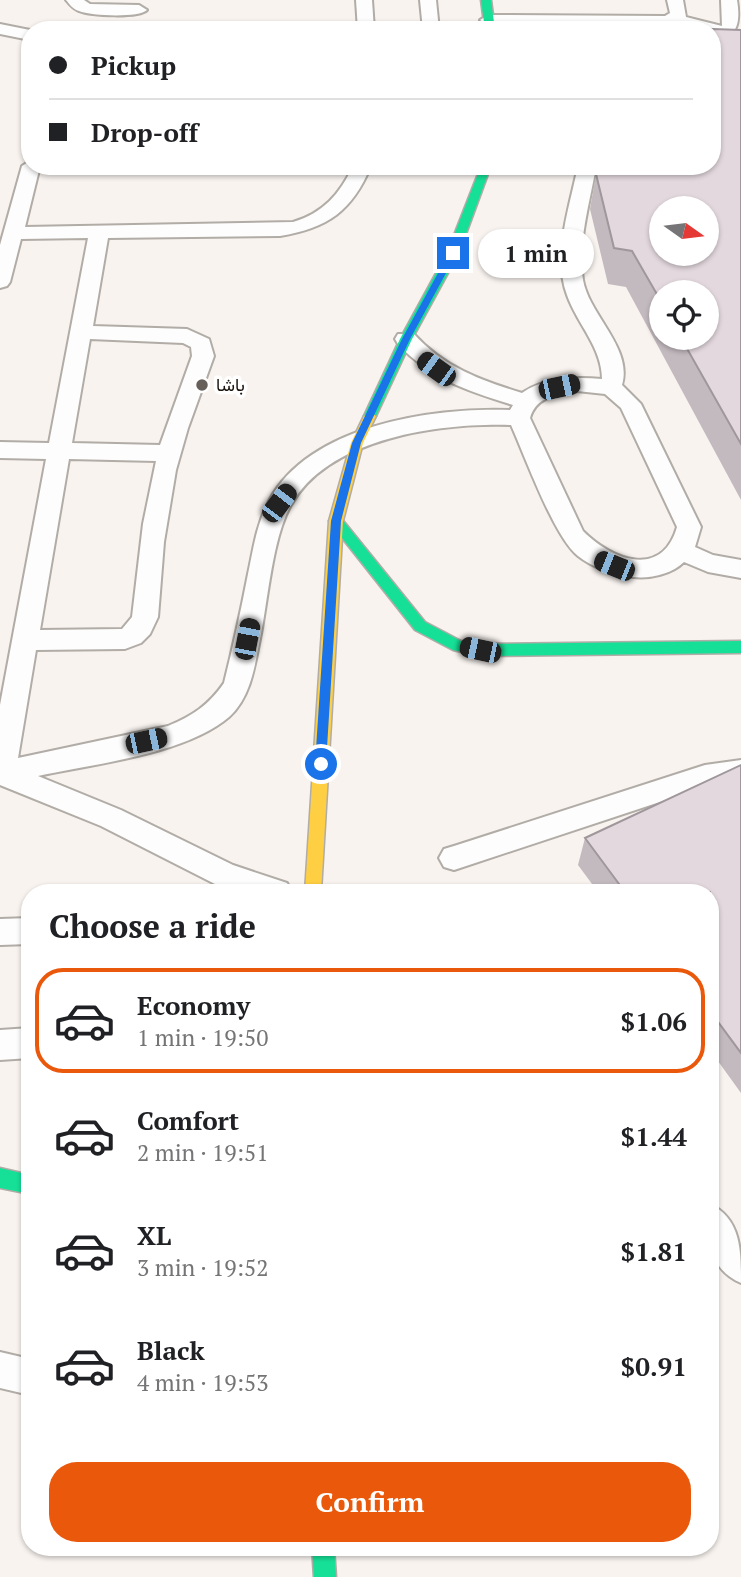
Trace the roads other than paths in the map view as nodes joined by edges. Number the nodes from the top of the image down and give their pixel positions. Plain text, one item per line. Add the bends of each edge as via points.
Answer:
1 (74, 0) edge
2 (364, 0) edge
3 (428, 0) edge
4 (486, 0) edge
5 (675, 0) edge
6 (729, 0) edge
7 (139, 10) dead end
8 (675, 19) junction
9 (365, 21) edge
10 (430, 21) edge
11 (489, 21) edge
12 (657, 21) edge
13 (680, 21) edge
14 (0, 29) edge
15 (21, 33) edge
16 (721, 35) edge
17 (0, 37) edge
18 (21, 40) edge
19 (29, 175) edge
20 (357, 175) edge
21 (482, 175) edge
22 (586, 175) edge
23 (99, 232) junction
24 (13, 233) junction
25 (0, 282) edge
26 (81, 332) junction
27 (406, 339) junction
28 (611, 387) junction
29 (522, 409) junction
30 (357, 443) junction
31 (0, 450) edge
32 (59, 452) junction
33 (169, 453) junction
34 (336, 521) junction
35 (682, 551) junction
36 (741, 569) edge
37 (25, 640) junction
38 (741, 647) edge
39 (741, 771) edge
40 (1, 773) edge
41 (454, 858) dead end
42 (253, 884) edge
43 (313, 884) edge
44 (21, 931) edge
45 (0, 932) edge
46 (21, 1044) edge
47 (0, 1045) edge
48 (0, 1178) edge
49 (21, 1183) edge
50 (719, 1234) edge
51 (741, 1265) edge
52 (0, 1370) edge
53 (21, 1375) edge
54 (324, 1556) edge
55 (325, 1577) edge

1 - 7 lane via 89,9
2 - 9 lane
3 - 10 lane
4 - 11 main road
5 - 8 lane via 679,15
6 - 16 lane via 733,18
8 - 12 lane
8 - 13 lane
14 - 15 lane
17 - 18 lane
19 - 24 lane
20 - 23 lane via 338,208 302,227
21 - 27 main road via 453,253
22 - 28 lane via 571,271 576,294 614,367
23 - 24 lane
23 - 26 lane
24 - 25 lane
26 - 32 lane
26 - 33 lane via 187,336 201,344 203,356
27 - 29 lane via 422,358 447,374
27 - 30 main road
28 - 29 lane via 577,384 542,391
28 - 35 lane via 630,404 686,515 690,527
29 - 30 lane via 442,419
29 - 35 lane via 573,536 582,548 614,566 634,569 670,561
30 - 34 main road
30 - 40 lane via 297,478 279,503 237,686 222,707 200,725 170,736
31 - 32 lane
32 - 33 lane
32 - 37 lane
33 - 37 lane via 143,628 125,639
34 - 38 main road via 420,626 457,646 494,650
34 - 43 main road
35 - 36 lane via 708,563
37 - 40 lane
39 - 41 lane via 705,776
40 - 42 lane
44 - 45 lane
46 - 47 lane
48 - 49 main road
50 - 51 lane
52 - 53 lane
54 - 55 main road

